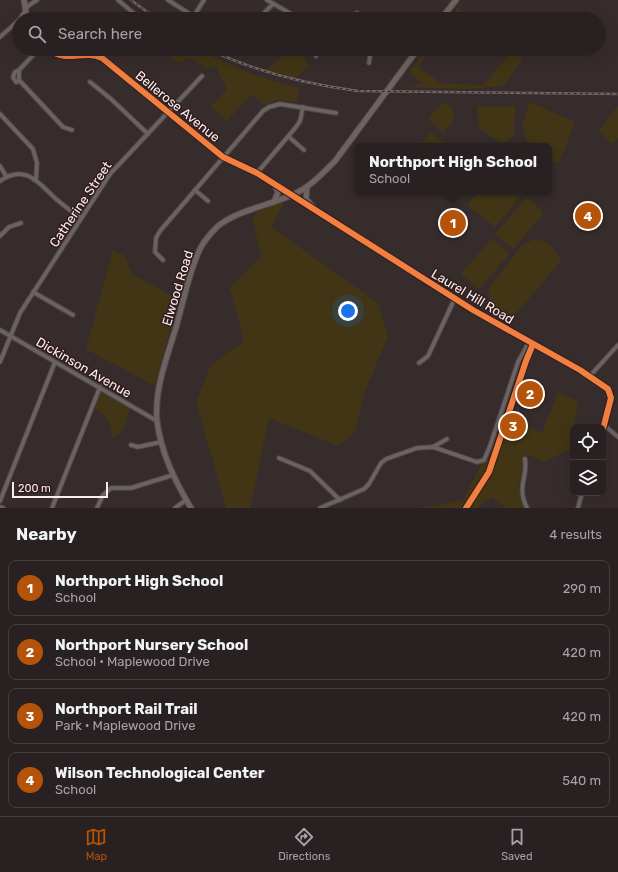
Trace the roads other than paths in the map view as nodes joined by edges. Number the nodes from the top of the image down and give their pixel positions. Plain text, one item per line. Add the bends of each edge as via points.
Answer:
1 (24, 0) edge
2 (37, 0) edge
3 (118, 0) edge
4 (168, 0) edge
5 (204, 0) edge
6 (267, 0) edge
7 (456, 0) edge
8 (273, 4) junction
9 (26, 12) edge
10 (27, 12) edge
11 (130, 12) edge
12 (185, 12) edge
13 (197, 12) edge
14 (265, 12) edge
15 (287, 12) edge
16 (447, 12) edge
17 (12, 27) edge
18 (0, 37) edge
19 (32, 56) edge
20 (94, 56) edge
21 (370, 56) edge
22 (413, 56) edge
23 (102, 58) joint
24 (369, 63) dead end
25 (202, 76) dead end
26 (90, 82) dead end
27 (303, 107) junction
28 (168, 113) junction
29 (336, 113) dead end
30 (0, 114) edge
31 (72, 130) dead end
32 (148, 134) junction
33 (289, 137) junction
34 (304, 150) dead end
35 (223, 157) junction
36 (0, 166) edge
37 (257, 173) junction
38 (6, 176) junction
39 (36, 179) junction
40 (0, 181) edge
41 (274, 184) junction
42 (307, 187) junction
43 (195, 190) junction
44 (293, 195) junction
45 (208, 201) dead end
46 (274, 202) junction
47 (313, 207) junction
48 (81, 218) junction
49 (21, 223) dead end
50 (0, 236) edge
51 (163, 260) dead end
52 (33, 292) junction
53 (455, 298) junction
54 (72, 316) dead end
55 (0, 330) edge
56 (10, 336) junction
57 (528, 342) junction
58 (618, 345) edge
59 (0, 362) edge
60 (55, 362) junction
61 (419, 363) dead end
62 (590, 377) junction
63 (100, 387) junction
64 (157, 421) junction
65 (605, 424) edge
66 (606, 428) edge
67 (618, 437) edge
68 (447, 439) dead end
69 (161, 442) junction
70 (131, 445) dead end
71 (433, 447) junction
72 (279, 458) dead end
73 (525, 459) dead end
74 (173, 475) junction
75 (581, 496) edge
76 (186, 500) junction
77 (340, 500) junction
78 (0, 501) edge
79 (0, 507) edge
80 (4, 508) edge
81 (52, 508) edge
82 (97, 508) edge
83 (175, 508) edge
84 (191, 508) edge
85 (320, 508) edge
86 (527, 508) edge
87 (578, 508) edge

1 - 9 main road
2 - 10 street via 28,6
3 - 11 street
4 - 12 street
5 - 13 street
6 - 8 street
7 - 16 main road
8 - 14 street
8 - 15 street
17 - 18 street
19 - 31 street via 19,70 20,81 63,127
20 - 23 main road, Bellerose Avenue
21 - 24 street
22 - 42 main road, Elwood Road via 334,161
23 - 28 main road, Bellerose Avenue
25 - 28 street, Catherine Street
26 - 32 street
27 - 29 street
27 - 33 street via 300,121
27 - 35 street via 280,104 269,107 258,115
28 - 32 street, Catherine Street
28 - 35 main road, Bellerose Avenue
30 - 39 street via 33,149 37,163
32 - 48 street, Catherine Street via 110,174
33 - 34 street
33 - 37 street
35 - 37 main road, Bellerose Avenue
35 - 43 street
36 - 38 street
37 - 41 main road, Bellerose Avenue
38 - 39 street via 22,174
38 - 40 street
39 - 48 street via 65,207
41 - 44 main road, Bellerose Avenue
41 - 46 main road via 278,192
42 - 44 main road, Elwood Road
42 - 47 main road via 306,198
43 - 45 street
43 - 51 street via 164,224 156,238 155,252
44 - 46 main road, Elwood Road
44 - 47 street, Laurel Hill Road
46 - 64 main road, Elwood Road via 221,224 201,247 162,371
47 - 53 street, Laurel Hill Road
48 - 52 street, Catherine Street
49 - 50 street via 9,227
52 - 54 street
52 - 56 street, Catherine Street
53 - 57 street, Laurel Hill Road
53 - 61 street via 428,356
55 - 56 street, Dickinson Avenue
56 - 59 street, Catherine Street
56 - 60 street, Dickinson Avenue
57 - 62 street, Laurel Hill Road
57 - 71 street via 518,362 484,460 477,462
58 - 62 street
60 - 63 street, Dickinson Avenue
60 - 78 street
62 - 65 street, Laurel Hill Road via 608,389 611,398
63 - 64 street, Dickinson Avenue
63 - 81 street
64 - 69 main road, Elwood Road
66 - 67 street
68 - 71 street
69 - 70 street via 138,447
69 - 74 main road, Elwood Road
71 - 77 street via 417,448 386,459 364,489
72 - 77 street via 310,471
73 - 86 street via 527,468 521,490
74 - 76 main road, Elwood Road
74 - 82 street via 131,488 111,488 103,495
75 - 87 street
76 - 83 street
76 - 84 main road, Elwood Road
77 - 85 street
79 - 80 street

